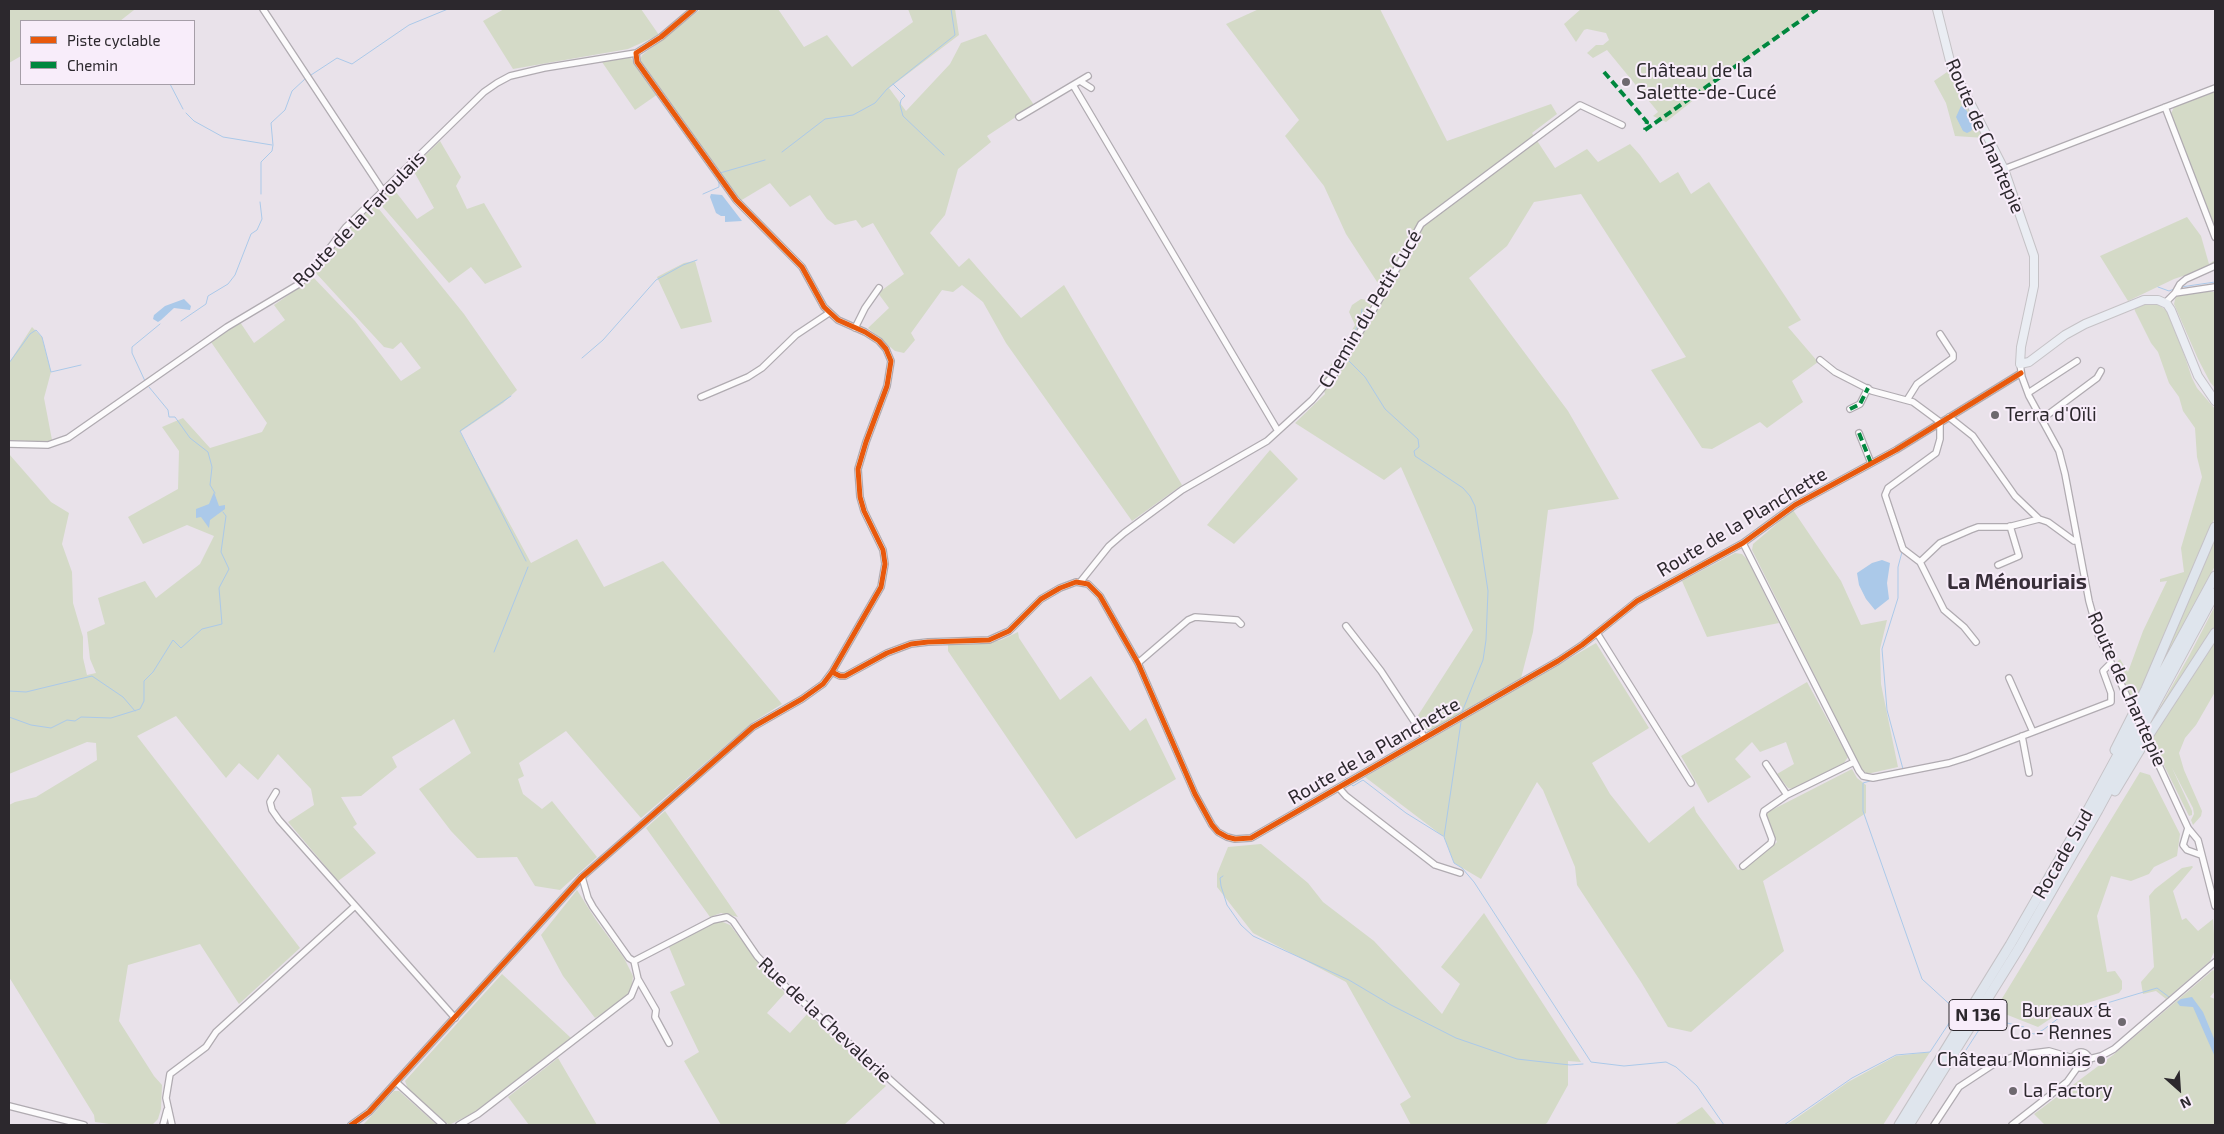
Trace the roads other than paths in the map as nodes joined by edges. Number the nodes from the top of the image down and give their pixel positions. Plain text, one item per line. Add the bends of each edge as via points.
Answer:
1 (263, 9) edge
2 (694, 9) edge
3 (1937, 9) edge
4 (636, 53) junction
5 (1088, 76) dead end
6 (1080, 81) junction
7 (1073, 84) junction
8 (1091, 88) dead end
9 (2215, 88) edge
10 (2165, 107) junction
11 (1019, 117) dead end
12 (1622, 125) dead end
13 (2004, 169) junction
14 (383, 191) junction
15 (2215, 237) edge
16 (2215, 266) edge
17 (2215, 287) edge
18 (879, 288) dead end
19 (2175, 293) junction
20 (2165, 303) junction
21 (829, 313) junction
22 (855, 328) junction
23 (1940, 334) dead end
24 (1820, 360) dead end
25 (2077, 361) dead end
26 (2020, 364) junction
27 (2100, 371) dead end
28 (2021, 373) junction
29 (1868, 388) junction
30 (2206, 390) junction
31 (2028, 394) junction
32 (2215, 396) edge
33 (701, 397) dead end
34 (1907, 400) junction
35 (2215, 401) edge
36 (1850, 409) dead end
37 (1948, 417) junction
38 (2042, 419) junction
39 (1940, 422) junction
40 (1278, 431) junction
41 (1859, 432) dead end
42 (9, 444) edge
43 (1871, 463) junction
44 (2039, 519) junction
45 (2010, 526) junction
46 (2215, 527) edge
47 (2077, 541) junction
48 (1743, 543) junction
49 (1920, 562) junction
50 (1998, 566) dead end
51 (2215, 576) edge
52 (1081, 581) junction
53 (2215, 594) edge
54 (1241, 624) dead end
55 (1346, 626) dead end
56 (1596, 633) junction
57 (2215, 633) edge
58 (1976, 642) dead end
59 (2111, 662) junction
60 (1138, 664) junction
61 (832, 672) junction
62 (2009, 678) dead end
63 (2033, 732) junction
64 (2022, 736) junction
65 (1425, 738) junction
66 (1854, 762) junction
67 (1766, 764) dead end
68 (2029, 773) dead end
69 (1691, 783) dead end
70 (1339, 788) junction
71 (276, 792) dead end
72 (1787, 795) junction
73 (2089, 808) junction
74 (2188, 828) junction
75 (2085, 834) junction
76 (2193, 835) junction
77 (2186, 837) junction
78 (2198, 845) junction
79 (2191, 850) junction
80 (2201, 855) junction
81 (1743, 866) dead end
82 (1460, 873) dead end
83 (582, 877) junction
84 (355, 906) junction
85 (2215, 906) edge
86 (634, 961) junction
87 (2215, 962) edge
88 (638, 979) junction
89 (455, 1018) junction
90 (669, 1043) dead end
91 (2073, 1058) junction
92 (2089, 1059) junction
93 (2077, 1068) junction
94 (396, 1082) junction
95 (9, 1106) edge
96 (167, 1110) junction
97 (84, 1125) edge
98 (163, 1125) edge
99 (172, 1125) edge
100 (351, 1125) edge
101 (443, 1125) edge
102 (460, 1125) edge
103 (941, 1125) edge
104 (1899, 1125) edge
105 (1909, 1125) edge
106 (1934, 1125) edge
107 (2012, 1125) edge

1 - 14 street
2 - 4 street
3 - 13 main road, Route de Chantepie via 1954,72
4 - 14 street, Route de la Faroulais via 537,69 497,83
4 - 21 street via 638,62 736,200 802,267
5 - 6 street
6 - 7 street
6 - 8 street
7 - 11 street
7 - 40 street
9 - 10 street
10 - 13 street
10 - 15 street
12 - 40 street, Chemin du Petit Cucé via 1580,104 1421,224 1335,373 1312,400
13 - 26 main road, Route de Chantepie via 2035,262 2034,286
14 - 42 street, Route de la Faroulais via 346,227 312,271 284,294 235,322 68,438 48,445
16 - 19 street via 2186,279
17 - 19 street
18 - 22 street
19 - 20 street
20 - 26 main road via 2147,299 2107,314 2071,331 2029,362
20 - 30 main road
21 - 22 street
21 - 33 street via 796,335 762,368
22 - 61 street via 879,341 891,361 887,386 858,469 864,511 885,564 875,600
23 - 34 street via 1953,358 1917,384
24 - 29 street via 1835,372
25 - 31 street
26 - 28 street, Route de Chantepie
27 - 38 street via 2097,378
28 - 31 street, Route de Chantepie
28 - 37 street, Route de la Planchette
29 - 34 street
29 - 36 street via 1860,404
30 - 32 main road
30 - 35 main road
31 - 38 street, Route de Chantepie
34 - 39 street
37 - 39 street, Route de la Planchette
37 - 44 street via 1973,436 2015,496
38 - 47 street, Route de Chantepie via 2061,460
39 - 43 street, Route de la Planchette
39 - 49 street via 1936,453 1888,488 1885,496 1903,549
40 - 52 street, Chemin du Petit Cucé via 1267,441 1182,490 1124,533
41 - 43 street
43 - 48 street, Route de la Planchette via 1795,504
44 - 45 street
44 - 47 street
45 - 49 street via 1970,530 1940,543
45 - 50 street via 2019,556
46 - 73 highway via 2150,680
47 - 59 street, Route de Chantepie via 2088,601
48 - 56 street, Route de la Planchette via 1637,601
48 - 66 street
49 - 58 street via 1944,610
51 - 73 highway, Rocade Sud / N 136
52 - 60 street, Route de la Planchette via 1100,596
52 - 61 street via 1070,583 1041,599 1017,626 990,640 910,644 887,652 845,676
53 - 75 highway, Rocade Sud / N 136
54 - 60 street via 1237,620 1214,618 1188,620
55 - 65 street via 1381,671
56 - 65 street, Route de la Planchette via 1558,661
56 - 69 street
57 - 75 highway via 2103,812
59 - 63 street via 2103,671 2111,702
59 - 74 street, Route de Chantepie, bridge
60 - 70 street, Route de la Planchette via 1195,794 1218,832 1235,839 1251,838
61 - 83 street via 814,692 753,727
62 - 63 street
63 - 64 street
64 - 66 street via 1968,757 1874,778 1863,776
64 - 68 street
65 - 70 street, Route de la Planchette
66 - 72 street
67 - 72 street
70 - 82 street via 1435,865
71 - 84 street via 270,802 272,810
72 - 81 street via 1764,811 1772,844
73 - 104 highway, Rocade Sud / N 136 via 2001,960
74 - 76 street, Route de Chantepie
74 - 77 street
75 - 105 highway, Rocade Sud / N 136
76 - 77 street
76 - 78 street
77 - 79 street via 2183,845
78 - 79 street
78 - 80 street
79 - 80 street
80 - 85 street
83 - 86 street via 592,907
83 - 89 street
84 - 89 street
84 - 96 street via 216,1032 206,1047 170,1074
86 - 88 street
86 - 103 street, Rue de la Chevalerie via 713,920 726,917 733,921 756,956 786,988
87 - 92 street via 2114,1049
88 - 90 street via 656,1010 655,1017
88 - 102 street via 631,996 621,1005
89 - 94 street
91 - 92 street via 2080,1052
91 - 93 street
91 - 106 street via 2042,1051 1994,1064 1958,1088
92 - 93 street via 2085,1068
93 - 107 street via 2067,1082
94 - 100 street via 369,1112
94 - 101 street
95 - 97 street
96 - 98 street
96 - 99 street

